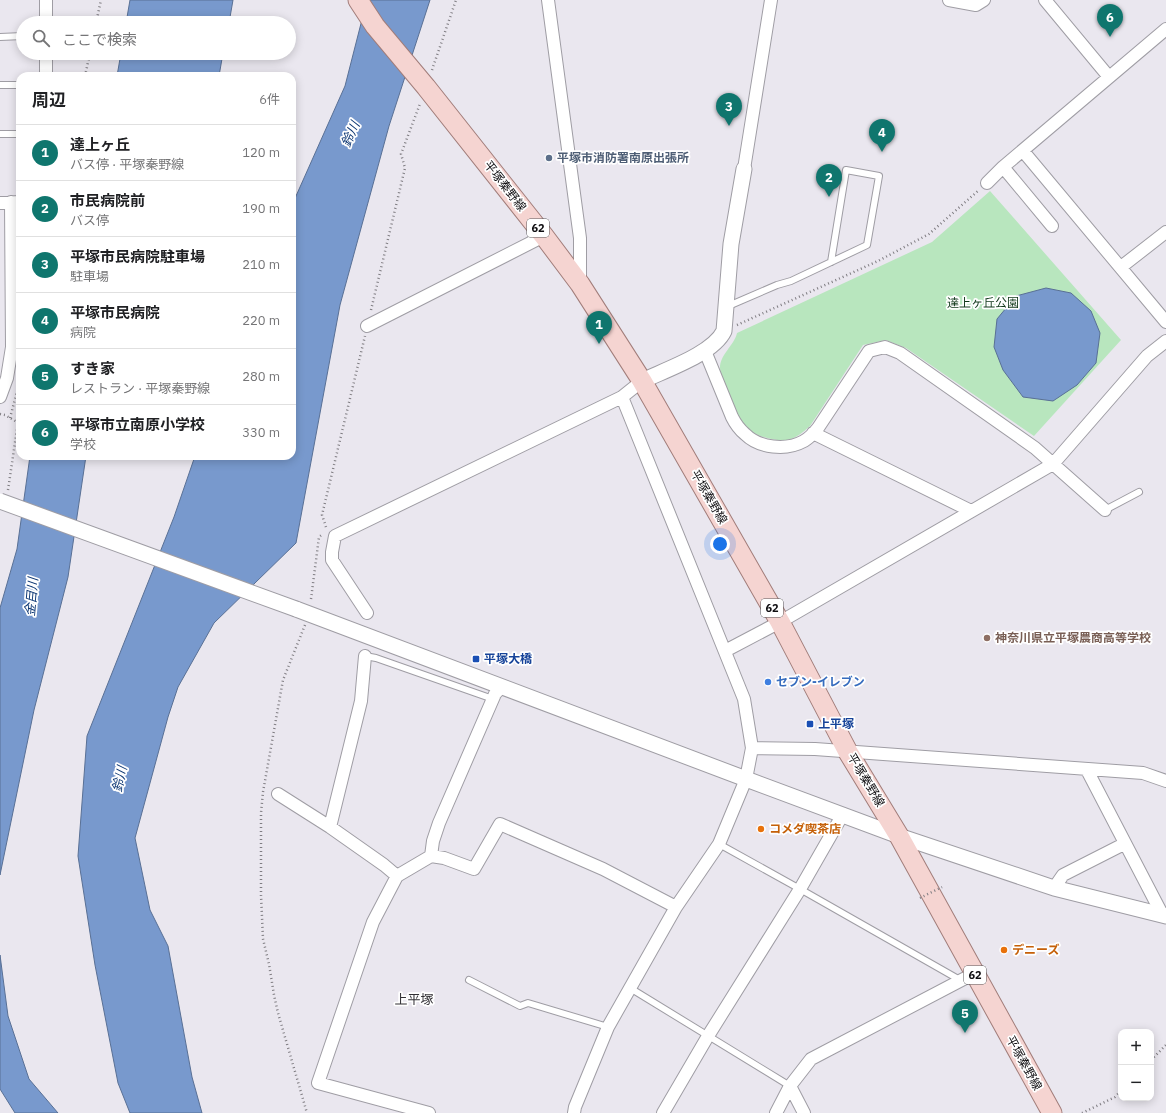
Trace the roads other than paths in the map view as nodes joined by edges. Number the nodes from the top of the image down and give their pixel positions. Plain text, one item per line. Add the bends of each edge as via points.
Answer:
1 (46, 0) edge
2 (358, 0) edge
3 (548, 0) edge
4 (771, 0) edge
5 (949, 0) edge
6 (984, 0) edge
7 (1045, 0) edge
8 (46, 16) edge
9 (1166, 29) edge
10 (0, 36) edge
11 (16, 36) edge
12 (46, 60) edge
13 (46, 72) edge
14 (1109, 77) junction
15 (0, 85) edge
16 (16, 85) edge
17 (0, 134) edge
18 (16, 134) edge
19 (1023, 150) junction
20 (1003, 168) junction
21 (744, 169) joint
22 (987, 183) road end
23 (10, 202) edge
24 (1052, 226) dead end
25 (1166, 232) edge
26 (544, 236) junction
27 (831, 262) junction
28 (1121, 267) junction
29 (6, 268) edge
30 (580, 284) junction
31 (726, 307) junction
32 (1166, 322) edge
33 (367, 326) road end
34 (1166, 343) edge
35 (0, 347) edge
36 (12, 347) junction
37 (705, 351) junction
38 (642, 381) junction
39 (0, 397) edge
40 (622, 397) junction
41 (813, 433) junction
42 (1053, 464) junction
43 (1139, 492) dead end
44 (4, 496) edge
45 (1105, 510) joint
46 (971, 511) junction
47 (367, 613) dead end
48 (780, 622) junction
49 (725, 651) junction
50 (365, 656) joint
51 (502, 686) junction
52 (494, 699) junction
53 (752, 748) junction
54 (848, 752) junction
55 (1087, 770) junction
56 (746, 779) junction
57 (1166, 781) edge
58 (278, 794) dead end
59 (843, 814) junction
60 (330, 827) junction
61 (899, 836) junction
62 (719, 844) junction
63 (1124, 844) junction
64 (431, 856) junction
65 (397, 876) junction
66 (1054, 888) junction
67 (800, 889) junction
68 (676, 907) junction
69 (1164, 916) edge
70 (968, 977) junction
71 (469, 980) dead end
72 (630, 988) junction
73 (608, 1027) junction
74 (708, 1036) junction
75 (790, 1086) junction
76 (429, 1113) edge
77 (574, 1113) edge
78 (663, 1113) edge
79 (776, 1113) edge
80 (804, 1113) edge
81 (1052, 1113) edge

1 - 8 street
2 - 26 main road, 平塚秦野線 / 62 via 375,26
3 - 30 street via 580,238
4 - 21 street
5 - 6 street via 976,5
7 - 14 street
9 - 14 street
10 - 11 lane
12 - 13 street
14 - 19 street
15 - 16 lane
17 - 18 lane
19 - 20 street
19 - 28 street
20 - 22 street
20 - 24 street
21 - 31 street via 731,244
23 - 29 street
25 - 28 street
26 - 30 main road, 平塚秦野線 / 62
26 - 33 street
27 - 27 lane via 846,170 879,176 867,245
27 - 31 lane
28 - 32 street
29 - 36 street
30 - 38 main road, 平塚秦野線 / 62
31 - 37 street via 724,331
34 - 42 street via 1147,356
35 - 36 street
36 - 39 street via 7,378
37 - 38 street
37 - 41 street via 732,417 746,435 756,442 780,447 794,445
38 - 40 street
38 - 48 main road, 平塚秦野線 / 62
40 - 47 street via 335,536 332,560
40 - 49 street
41 - 42 street via 869,351 885,347 900,353 1035,448
41 - 46 street
42 - 45 street
42 - 46 street
43 - 45 lane
44 - 51 street, bridge
46 - 48 street
48 - 49 street
48 - 54 main road, 平塚秦野線 / 62
49 - 53 street via 744,699
50 - 52 lane
50 - 60 street via 361,701
51 - 52 street
51 - 56 street
52 - 64 street via 432,841
53 - 54 street
53 - 56 street
54 - 55 street
54 - 61 main road, 平塚秦野線 / 62
55 - 57 street via 1143,773
55 - 63 street
56 - 59 street
56 - 62 street
58 - 60 street
59 - 61 street
59 - 67 street
60 - 65 street
61 - 66 street
61 - 70 main road, 平塚秦野線 / 62
62 - 67 lane
62 - 68 street
63 - 66 street via 1063,875
63 - 69 street
64 - 65 street
64 - 68 street via 474,869 500,824 603,869
65 - 76 street via 373,922 318,1083
66 - 69 street
67 - 70 lane
67 - 74 street
68 - 72 street
70 - 75 street via 811,1059
70 - 81 main road, 平塚秦野線 / 62
71 - 73 lane via 520,1006 528,1003
72 - 73 street
72 - 74 lane
73 - 77 street
74 - 75 lane
74 - 78 street
75 - 79 street
75 - 80 street

